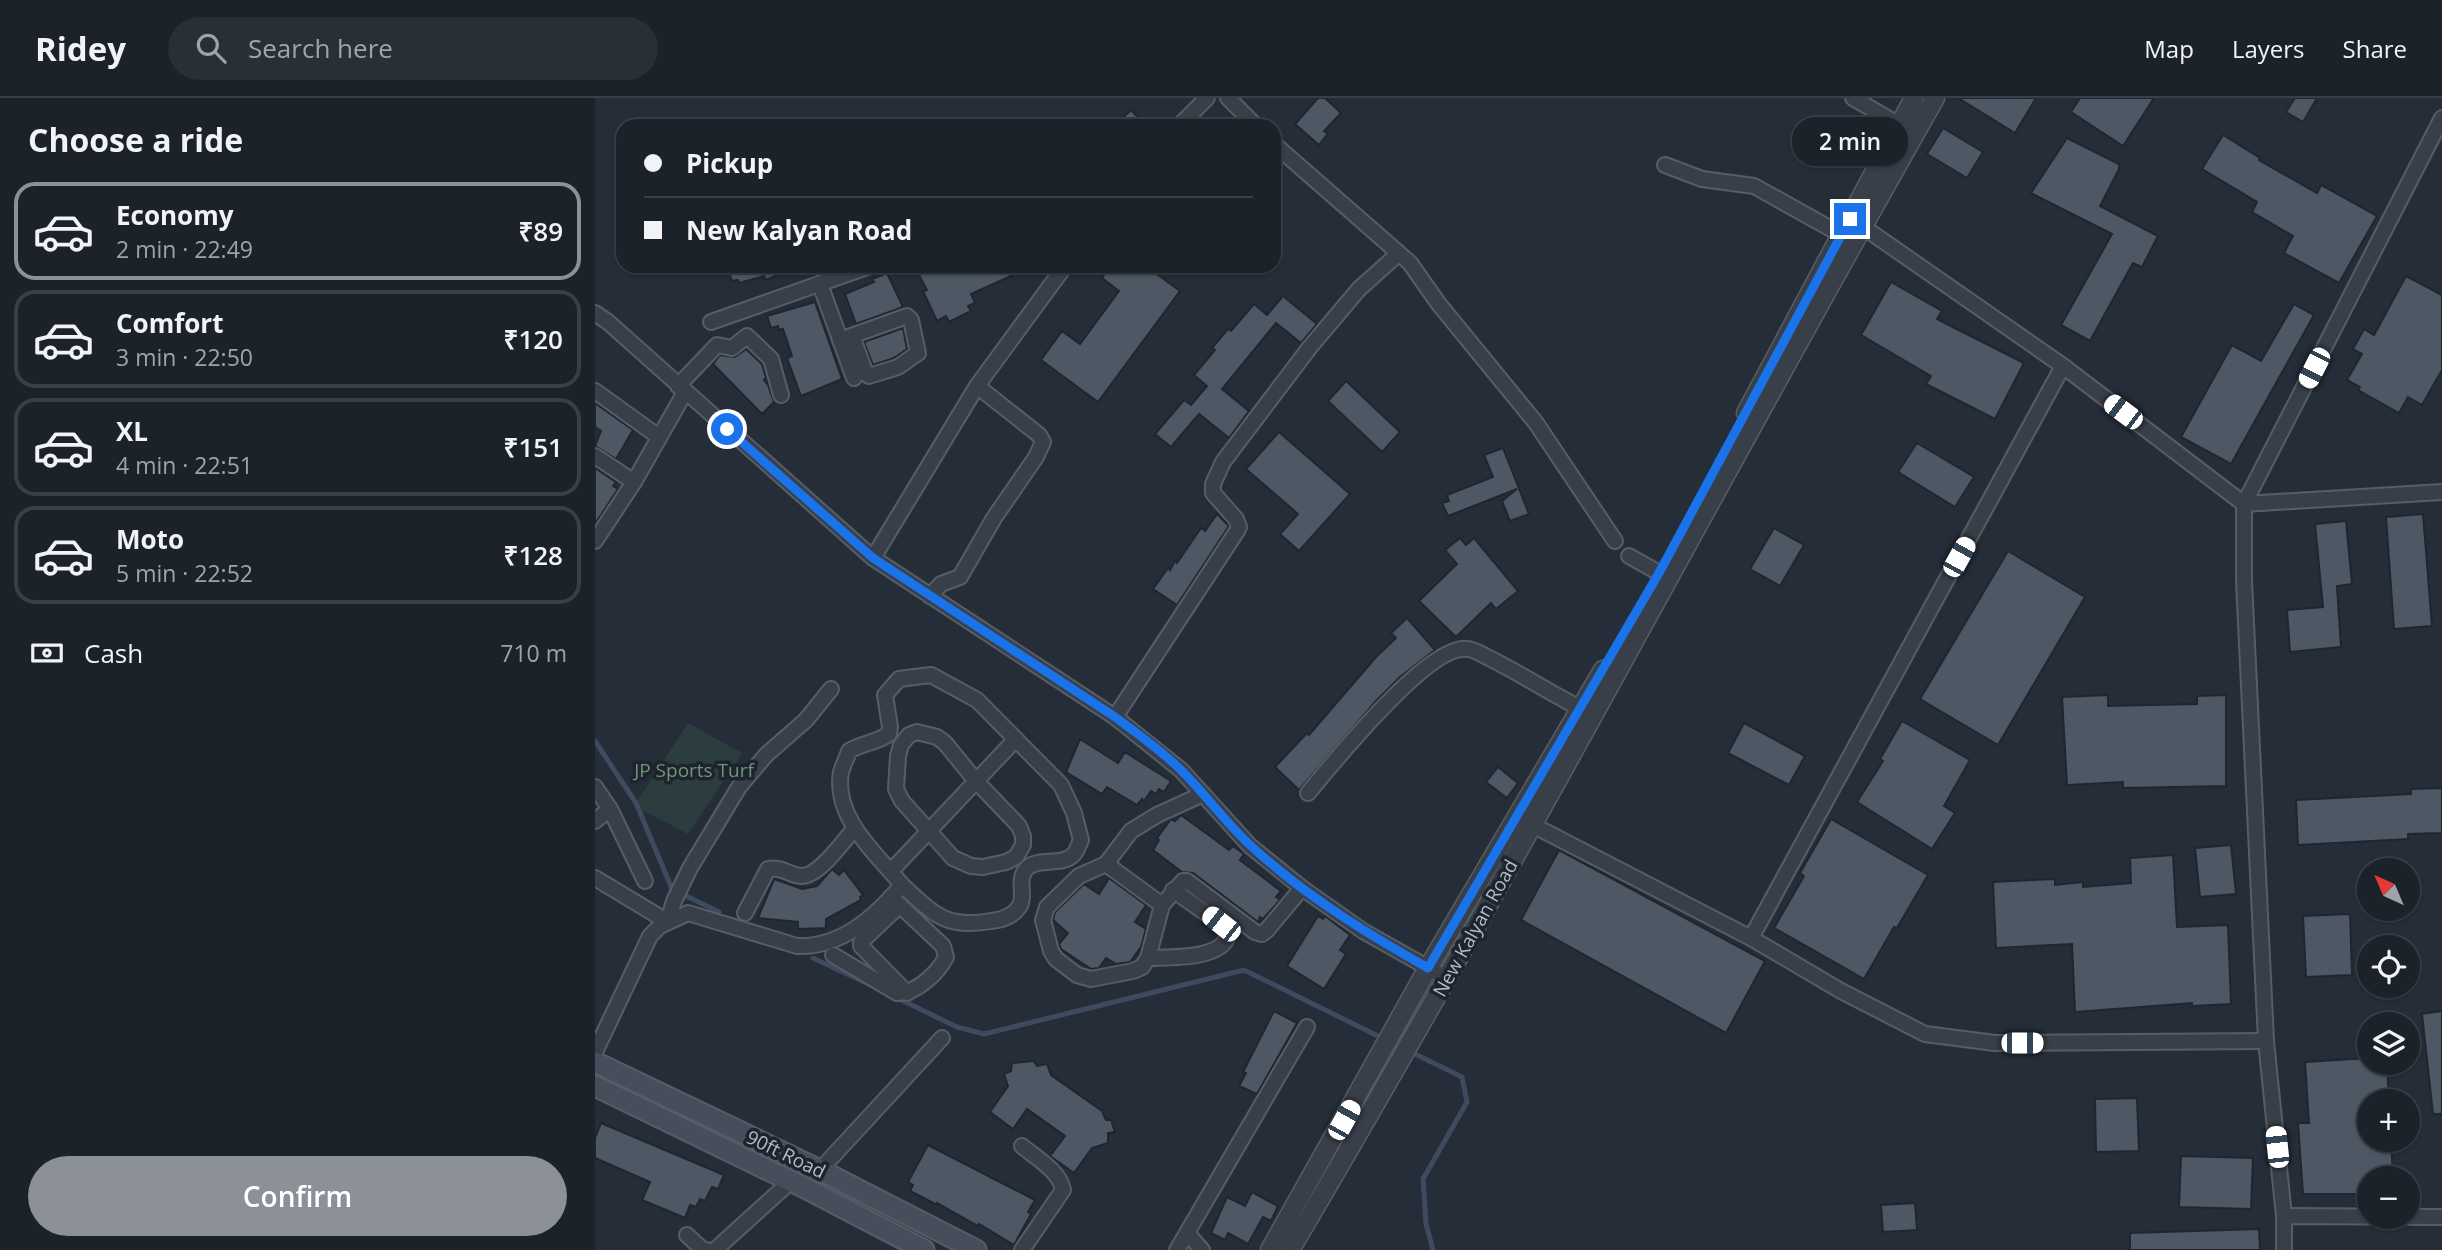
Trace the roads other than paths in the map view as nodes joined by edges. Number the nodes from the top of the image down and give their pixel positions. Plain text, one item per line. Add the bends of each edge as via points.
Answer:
1 (1207, 98) edge
2 (1228, 98) edge
3 (1853, 98) edge
4 (1914, 98) edge
5 (1935, 98) edge
6 (2442, 118) edge
7 (1186, 119) edge
8 (1249, 119) edge
9 (1907, 130) junction
10 (1281, 151) edge
11 (1665, 165) dead end
12 (1852, 230) junction
13 (1398, 254) junction
14 (851, 273) edge
15 (1060, 273) edge
16 (820, 284) junction
17 (595, 313) edge
18 (711, 323) dead end
19 (846, 338) junction
20 (1789, 346) junction
21 (2063, 366) junction
22 (854, 378) dead end
23 (977, 386) junction
24 (681, 389) junction
25 (595, 391) edge
26 (781, 395) dead end
27 (659, 437) junction
28 (595, 456) edge
29 (634, 482) junction
30 (2442, 492) edge
31 (2244, 503) junction
32 (595, 541) edge
33 (1615, 541) dead end
34 (1629, 556) dead end
35 (873, 558) junction
36 (1663, 576) junction
37 (930, 596) junction
38 (831, 689) dead end
39 (1586, 711) junction
40 (1115, 717) junction
41 (889, 734) junction
42 (1015, 740) junction
43 (901, 745) junction
44 (976, 781) junction
45 (595, 787) edge
46 (1308, 793) dead end
47 (1203, 794) junction
48 (610, 809) junction
49 (1524, 820) junction
50 (595, 821) edge
51 (855, 828) junction
52 (929, 832) junction
53 (1016, 858) junction
54 (1106, 864) junction
55 (1026, 869) junction
56 (891, 871) junction
57 (595, 878) edge
58 (645, 881) dead end
59 (902, 885) junction
60 (1302, 888) junction
61 (1174, 890) junction
62 (896, 901) junction
63 (1162, 905) junction
64 (745, 913) dead end
65 (668, 922) junction
66 (1751, 938) junction
67 (833, 955) dead end
68 (1148, 958) junction
69 (1428, 968) junction
70 (1448, 979) junction
71 (907, 993) junction
72 (1307, 1027) dead end
73 (942, 1038) dead end
74 (2266, 1041) junction
75 (595, 1052) edge
76 (595, 1062) edge
77 (595, 1086) edge
78 (1022, 1146) dead end
79 (820, 1170) junction
80 (791, 1181) junction
81 (1303, 1211) junction
82 (2284, 1216) junction
83 (2442, 1217) edge
84 (1188, 1234) junction
85 (687, 1235) dead end
86 (706, 1250) edge
87 (715, 1250) edge
88 (925, 1250) edge
89 (976, 1250) edge
90 (1023, 1250) edge
91 (1177, 1250) edge
92 (1202, 1250) edge
93 (1270, 1250) edge
94 (1290, 1250) edge
95 (2284, 1250) edge

1 - 7 street
2 - 8 street
3 - 9 street
4 - 9 street
5 - 9 street
6 - 31 street
9 - 12 street
10 - 13 street
11 - 12 street via 1702,179 1754,186
12 - 20 street
12 - 21 street
13 - 33 street via 1410,263 1536,423
13 - 40 street via 1310,347 1223,461 1213,493 1239,527
14 - 16 street
15 - 23 street
16 - 18 street
16 - 19 street
17 - 24 street
19 - 19 street via 909,317 918,350 898,367 869,376
19 - 22 street
20 - 36 street, New Kalyan Road
20 - 36 street, New Kalyan Road via 1777,382
21 - 31 street
21 - 66 street
23 - 35 street
23 - 37 street via 1043,442 960,577 941,584
24 - 26 street via 717,345 732,348 747,335 772,361
24 - 27 street
24 - 35 street
25 - 27 street
27 - 29 street
28 - 29 street
29 - 32 street
30 - 31 street
31 - 74 street
34 - 36 street
35 - 37 street
36 - 39 street, New Kalyan Road
37 - 40 street
38 - 65 street via 739,787 683,880
39 - 46 street via 1469,648 1454,649 1423,670 1359,733
39 - 49 street, New Kalyan Road
40 - 47 street via 1181,770
41 - 42 street via 885,695 899,678 931,675 977,700
41 - 43 street
41 - 51 street via 849,751 841,772 846,813
42 - 44 street
42 - 55 street via 1061,785 1081,840 1074,855
43 - 44 street via 916,732 937,737
43 - 52 street via 896,789
44 - 52 street
44 - 53 street via 1019,826 1023,845
45 - 48 street
47 - 54 street via 1131,831
47 - 60 street via 1250,846
48 - 50 street
48 - 58 street
49 - 66 street
49 - 69 street, New Kalyan Road
49 - 70 street, New Kalyan Road
51 - 56 street
51 - 64 street via 817,871 803,876 768,869
52 - 53 street via 953,858 971,866
52 - 56 street
53 - 55 street
54 - 63 street
54 - 68 street via 1079,876 1047,907 1042,920 1051,951 1077,975 1091,979 1133,971
55 - 59 street via 1020,879 1018,909 1002,919 969,925 939,916
56 - 59 street
57 - 65 street
59 - 62 street
60 - 61 street via 1262,934 1187,881
60 - 69 street via 1363,931
61 - 63 street
61 - 68 street via 1221,924 1227,941 1195,956
62 - 65 street via 843,936 806,946 688,913
62 - 71 street via 861,946
62 - 71 street via 946,951 942,965
63 - 68 street
65 - 75 street via 650,936
66 - 74 street via 1926,1034 1995,1043
67 - 71 street via 889,990
69 - 70 street
69 - 81 street, New Kalyan Road
70 - 81 street, New Kalyan Road
72 - 84 street
73 - 79 street
74 - 82 street
76 - 79 main road, 90ft Road
77 - 80 main road, 90ft Road
78 - 90 street via 1056,1175 1063,1191
79 - 89 main road, 90ft Road
80 - 87 street
80 - 88 main road, 90ft Road
81 - 93 street, New Kalyan Road
81 - 94 street, New Kalyan Road
82 - 83 street
82 - 95 street
84 - 91 street
84 - 92 street
85 - 86 street

